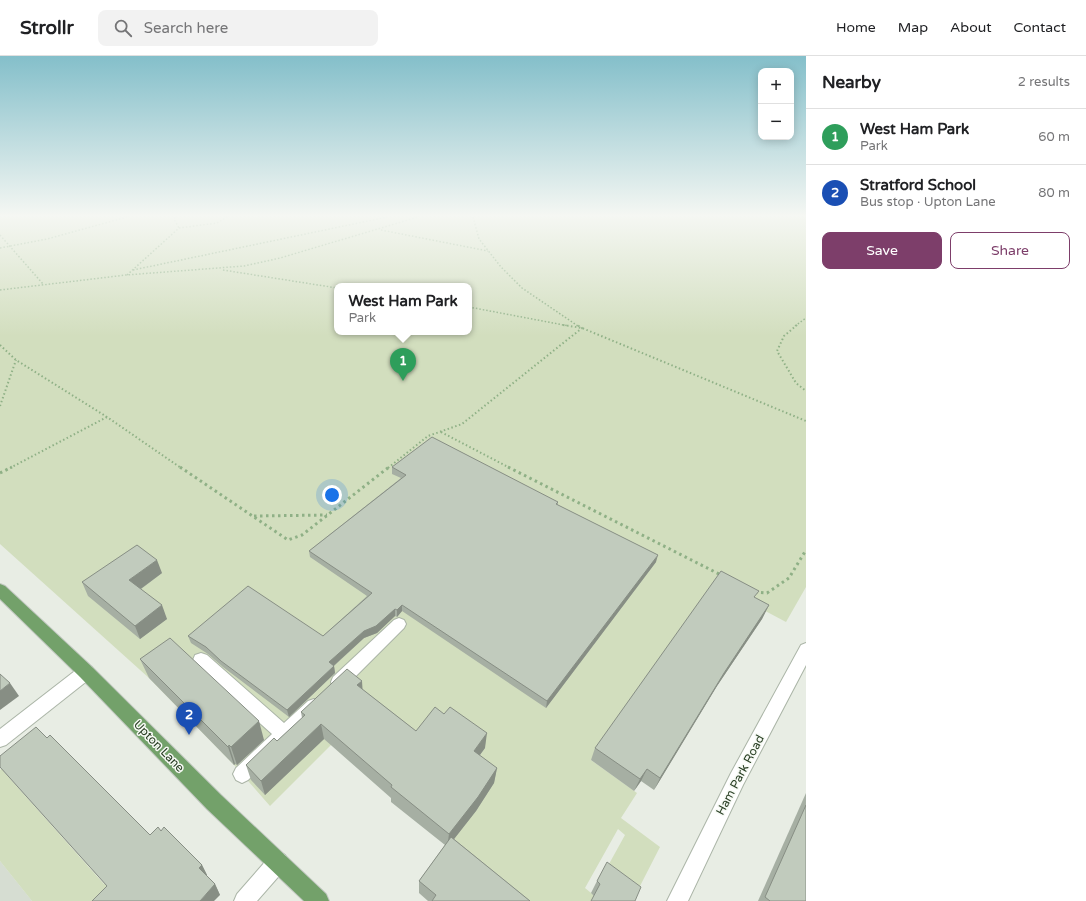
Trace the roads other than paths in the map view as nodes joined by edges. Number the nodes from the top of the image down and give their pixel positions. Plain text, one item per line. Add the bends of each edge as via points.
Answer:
1 (0, 590) edge
2 (399, 624) dead end
3 (806, 650) edge
4 (201, 660) dead end
5 (86, 672) junction
6 (284, 734) junction
7 (0, 739) edge
8 (242, 774) dead end
9 (278, 862) junction
10 (244, 901) edge
11 (319, 901) edge
12 (677, 901) edge

1 - 5 main road, Upton Lane
2 - 6 street
3 - 12 street, Ham Park Road via 737,779
4 - 6 street
5 - 7 street
5 - 9 main road, Upton Lane via 214,802
6 - 8 street
9 - 10 street
9 - 11 main road, Upton Lane

